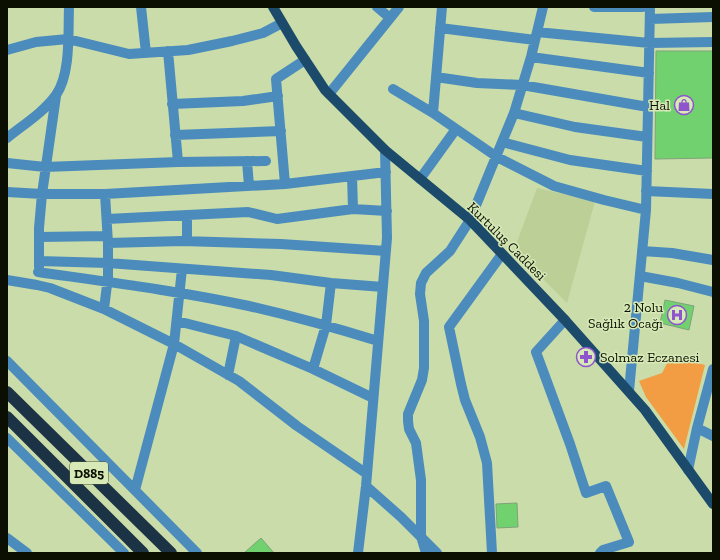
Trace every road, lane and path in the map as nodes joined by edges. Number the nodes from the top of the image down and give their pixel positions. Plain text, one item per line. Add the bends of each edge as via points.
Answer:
1 (69, 7) edge
2 (141, 7) edge
3 (273, 7) edge
4 (377, 7) edge
5 (399, 7) edge
6 (442, 7) edge
7 (543, 7) edge
8 (594, 7) edge
9 (643, 7) edge
10 (650, 7) edge
11 (713, 16) edge
12 (390, 18) junction
13 (650, 19) junction
14 (282, 24) junction
15 (440, 28) junction
16 (536, 36) junction
17 (68, 39) junction
18 (713, 42) edge
19 (649, 43) junction
20 (7, 50) edge
21 (168, 51) junction
22 (146, 53) junction
23 (531, 56) junction
24 (305, 60) junction
25 (649, 73) junction
26 (436, 77) junction
27 (522, 85) junction
28 (393, 89) dead end
29 (329, 94) junction
30 (56, 96) junction
31 (278, 96) junction
32 (172, 104) junction
33 (648, 107) junction
34 (514, 113) junction
35 (433, 114) junction
36 (456, 129) junction
37 (281, 131) junction
38 (175, 135) junction
39 (647, 137) junction
40 (7, 138) edge
41 (502, 142) junction
42 (385, 150) junction
43 (496, 157) junction
44 (247, 161) junction
45 (266, 161) dead end
46 (178, 162) junction
47 (7, 163) edge
48 (45, 167) junction
49 (647, 171) junction
50 (386, 172) junction
51 (352, 176) junction
52 (420, 179) junction
53 (285, 184) junction
54 (249, 186) junction
55 (646, 191) junction
56 (7, 192) edge
57 (42, 194) junction
58 (105, 194) junction
59 (713, 194) edge
60 (353, 209) junction
61 (646, 210) junction
62 (387, 211) junction
63 (187, 215) junction
64 (106, 219) junction
65 (470, 220) junction
66 (39, 237) junction
67 (108, 239) junction
68 (187, 241) junction
69 (386, 251) junction
70 (642, 251) junction
71 (502, 254) junction
72 (713, 260) edge
73 (108, 263) junction
74 (39, 266) junction
75 (182, 269) junction
76 (640, 276) junction
77 (7, 280) edge
78 (107, 282) junction
79 (331, 283) junction
80 (37, 285) junction
81 (383, 288) junction
82 (713, 292) edge
83 (179, 294) junction
84 (104, 309) junction
85 (565, 320) junction
86 (177, 321) junction
87 (326, 325) junction
88 (236, 336) junction
89 (378, 341) junction
90 (174, 344) junction
91 (7, 361) edge
92 (313, 369) junction
93 (713, 369) edge
94 (228, 375) junction
95 (629, 391) junction
96 (7, 392) edge
97 (374, 398) junction
98 (709, 398) edge
99 (7, 417) edge
100 (697, 428) junction
101 (713, 436) edge
102 (7, 438) edge
103 (688, 470) junction
104 (367, 474) junction
105 (366, 486) junction
106 (134, 490) junction
107 (713, 504) edge
108 (421, 536) junction
109 (7, 538) edge
110 (27, 553) edge
111 (124, 553) edge
112 (143, 553) edge
113 (171, 553) edge
114 (198, 553) edge
115 (358, 553) edge
116 (426, 553) edge
117 (438, 553) edge
118 (492, 553) edge
119 (600, 553) edge

1 - 17 street
2 - 22 street
3 - 14 main road, Kurtuluş Caddesi
4 - 12 street
5 - 12 street
6 - 15 street
7 - 16 street
8 - 9 street
10 - 13 street
11 - 13 street
12 - 29 street
13 - 19 street
14 - 21 street via 263,33 232,41 188,50
14 - 24 main road, Kurtuluş Caddesi
15 - 16 street
15 - 26 street
16 - 19 street
16 - 23 street
17 - 20 street via 36,42
17 - 22 street via 129,54
17 - 30 street via 64,72
18 - 19 street
19 - 25 street
21 - 22 street
21 - 32 street
23 - 25 street
23 - 27 street
24 - 29 main road, Kurtuluş Caddesi
24 - 31 street via 276,79
25 - 33 street
26 - 27 street via 477,83
26 - 35 street
27 - 33 street
27 - 34 street
28 - 35 street
29 - 42 main road, Kurtuluş Caddesi
30 - 40 street
30 - 48 street
31 - 32 street via 242,101
31 - 37 street
32 - 38 street
33 - 39 street
34 - 39 street via 575,127
34 - 41 street
35 - 36 street
36 - 43 street
36 - 52 street
37 - 38 street
37 - 53 street
38 - 46 street
39 - 49 street
41 - 43 street
41 - 49 street via 570,160
42 - 50 street
42 - 52 main road, Kurtuluş Caddesi
43 - 61 street via 554,186
43 - 65 street
44 - 45 street
44 - 46 street
44 - 54 street
46 - 48 street
47 - 48 street
48 - 57 street
49 - 55 street
50 - 51 street
50 - 62 street
51 - 53 street
51 - 60 street
52 - 65 main road, Kurtuluş Caddesi
53 - 54 street
54 - 58 street
55 - 59 street
55 - 61 street
56 - 57 street
57 - 58 street
57 - 66 street
58 - 64 street
60 - 62 street
60 - 63 street via 277,219 248,212
61 - 70 street
62 - 69 street
63 - 64 street
63 - 68 street
64 - 67 street
65 - 71 main road, Kurtuluş Caddesi
65 - 108 street via 450,251 426,273 421,283 424,368 422,380 408,414 408,421 416,442
66 - 67 street
66 - 74 street
67 - 68 street
67 - 73 street
68 - 69 street
69 - 81 street
70 - 72 street
70 - 76 street
71 - 85 main road, Kurtuluş Caddesi
71 - 118 street via 449,326 465,400 487,463
73 - 74 street
73 - 75 street
73 - 78 street
74 - 78 street
74 - 80 street
75 - 79 street via 270,275
75 - 83 street
76 - 82 street
76 - 95 street
77 - 80 street
78 - 83 street
78 - 84 street
79 - 81 street
79 - 87 street
80 - 84 street
81 - 89 street
83 - 86 street
83 - 87 street via 248,306
84 - 90 street
85 - 95 main road, Kurtuluş Caddesi
85 - 119 street via 536,352 586,494 606,486 629,542
86 - 88 street
86 - 90 street
87 - 89 street
87 - 92 street
88 - 92 street
88 - 94 street
89 - 97 street
90 - 94 street
90 - 106 street
91 - 106 street
92 - 97 street
93 - 98 street
94 - 104 street
95 - 103 main road, Kurtuluş Caddesi
96 - 113 highway, D885
97 - 104 street
98 - 100 street
99 - 112 highway, D885
100 - 101 street
100 - 103 street
102 - 111 street
103 - 107 main road, Kurtuluş Caddesi
104 - 105 street
105 - 108 street
105 - 115 street
106 - 114 street
108 - 116 street
108 - 117 street
109 - 110 street

